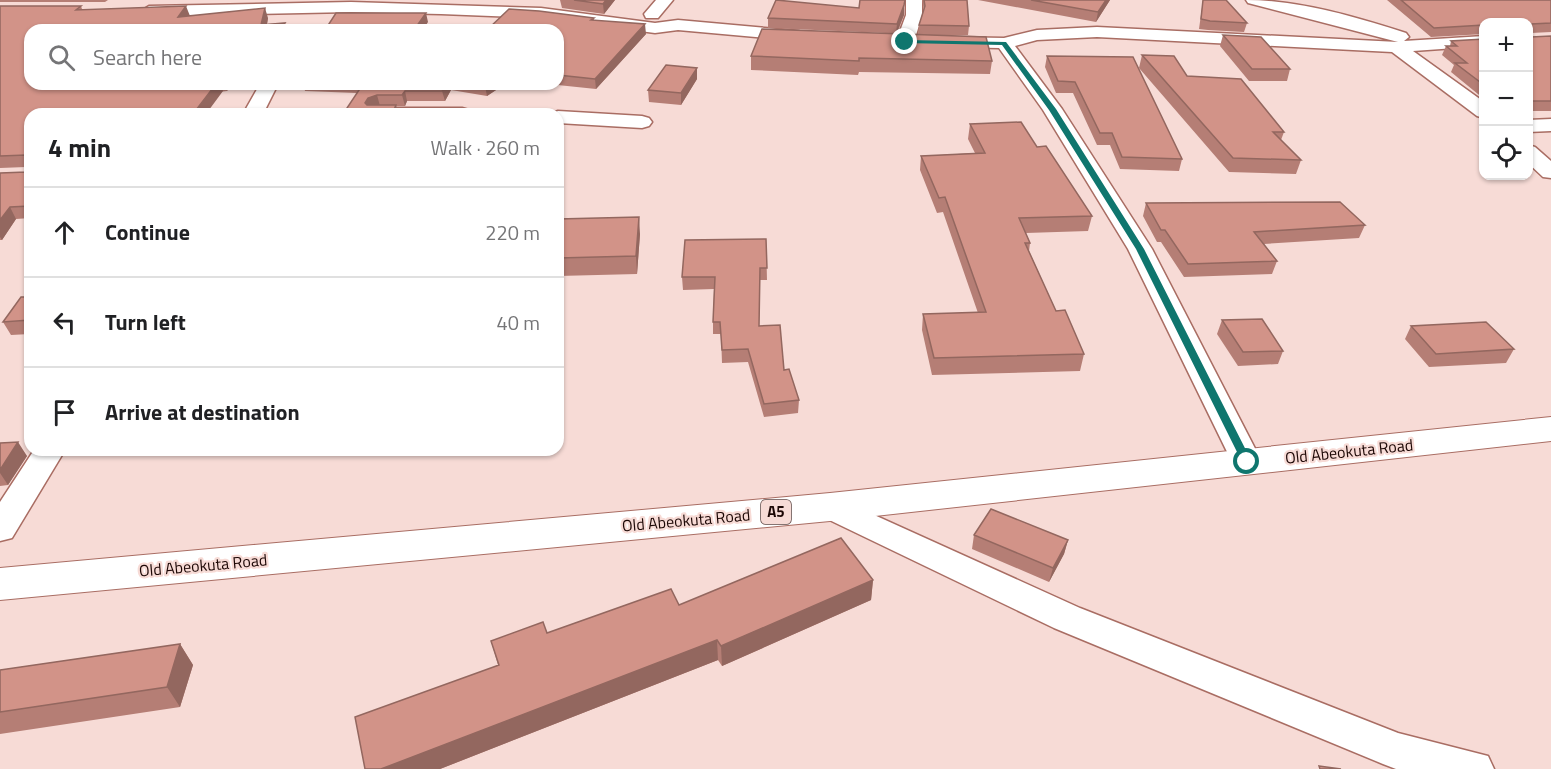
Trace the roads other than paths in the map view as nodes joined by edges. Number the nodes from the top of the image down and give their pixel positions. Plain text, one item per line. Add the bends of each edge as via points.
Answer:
1 (146, 0) edge
2 (665, 0) edge
3 (914, 0) edge
4 (1254, 0) edge
5 (354, 4) edge
6 (547, 6) edge
7 (652, 14) junction
8 (610, 20) junction
9 (678, 25) junction
10 (812, 37) edge
11 (1479, 41) edge
12 (1004, 43) junction
13 (1419, 44) junction
14 (1396, 47) junction
15 (266, 90) edge
16 (256, 108) edge
17 (1479, 108) edge
18 (564, 117) edge
19 (642, 122) dead end
20 (1551, 125) edge
21 (1533, 126) edge
22 (1533, 155) edge
23 (1551, 171) edge
24 (1551, 429) edge
25 (46, 456) edge
26 (1247, 462) junction
27 (830, 507) junction
28 (0, 529) edge
29 (0, 584) edge
30 (1474, 769) edge

1 - 5 street via 134,11 312,16
2 - 7 street
3 - 12 street via 914,15 899,41
4 - 13 street via 1311,16 1369,26
5 - 6 street
6 - 8 street
7 - 8 street
7 - 9 street
8 - 9 street via 656,28
9 - 10 street
11 - 13 street
12 - 14 street via 1037,35 1097,32
12 - 26 street via 1052,109 1140,249
13 - 14 street
14 - 17 street
15 - 16 street
18 - 19 street
20 - 21 street
22 - 23 street
24 - 26 highway, Old Abeokuta Road / A5
25 - 28 street
26 - 27 highway, Old Abeokuta Road / A5
27 - 29 highway, Old Abeokuta Road / A5
27 - 30 street via 1067,618 1397,751

